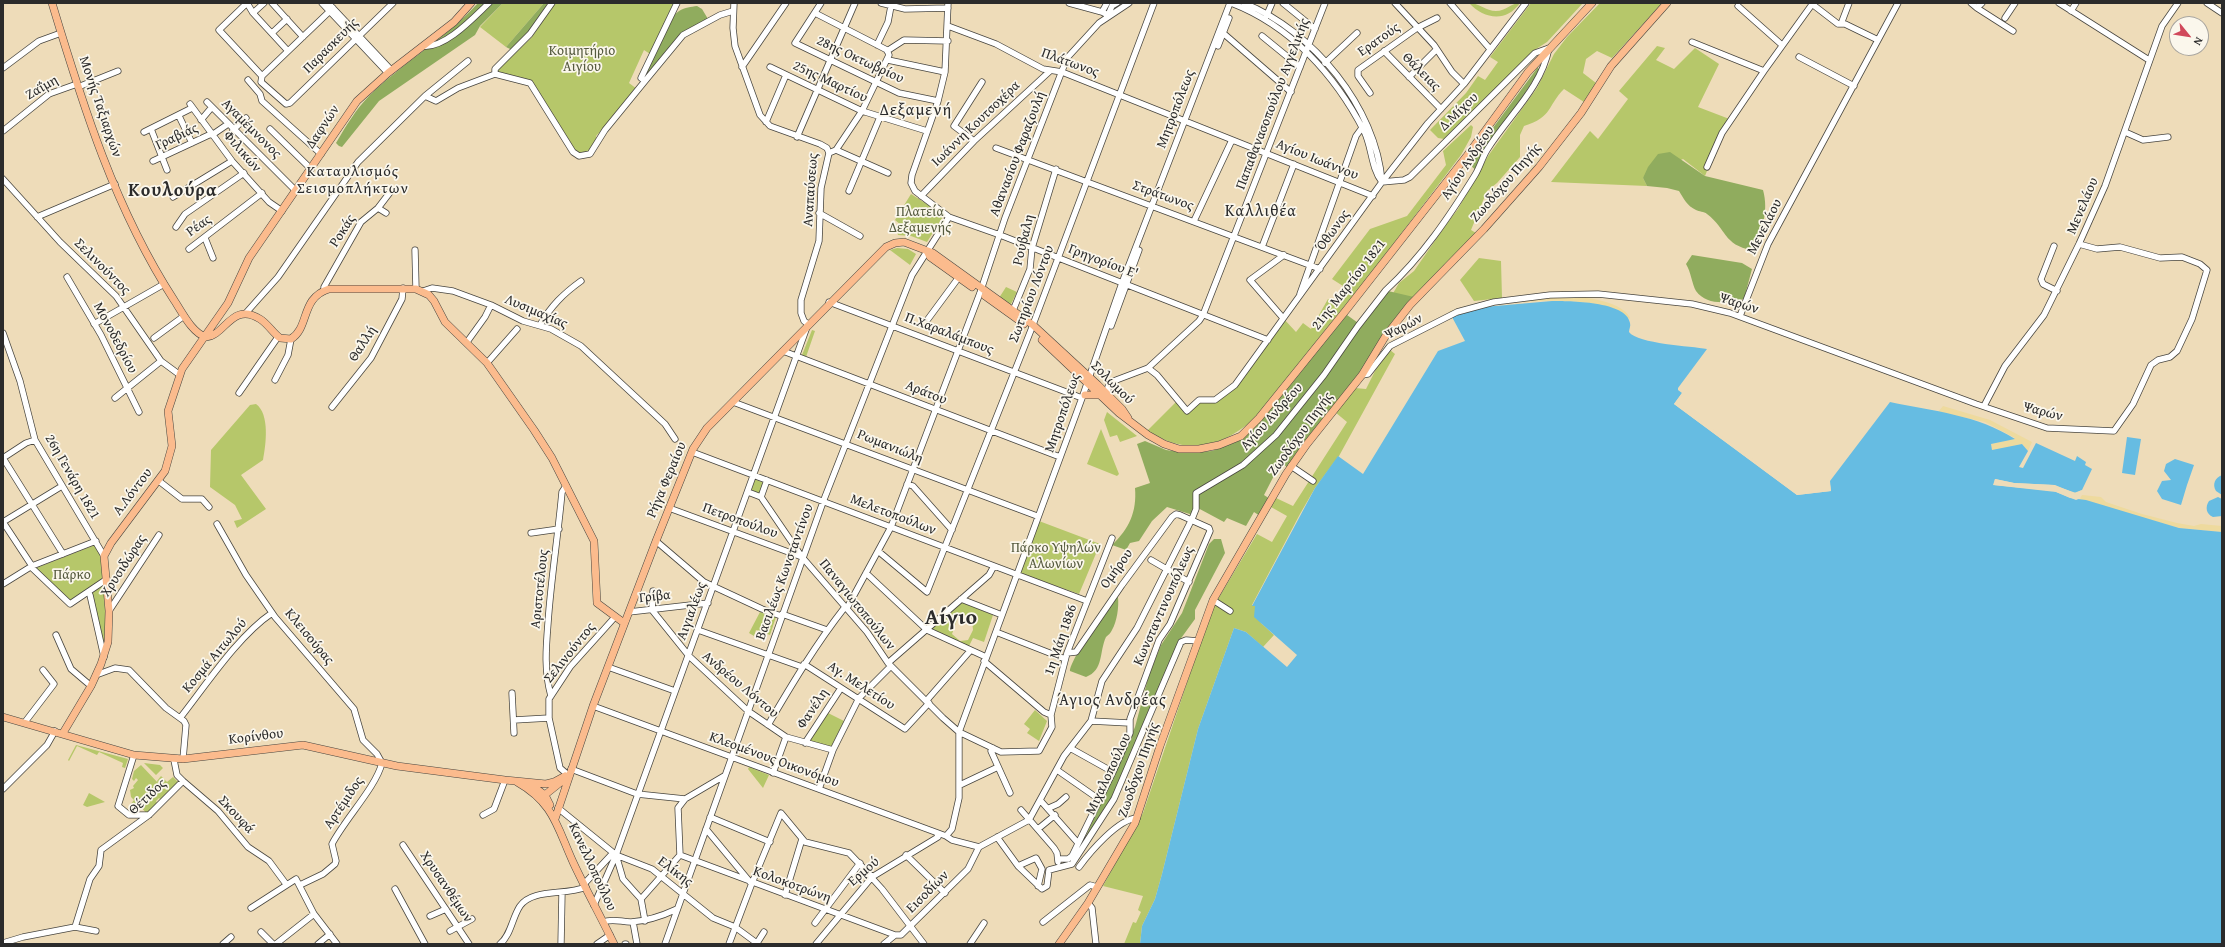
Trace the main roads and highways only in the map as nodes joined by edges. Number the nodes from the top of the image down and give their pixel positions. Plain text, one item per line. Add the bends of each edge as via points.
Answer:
1 (52, 3) edge
2 (471, 3) edge
3 (1592, 3) edge
4 (1667, 3) edge
5 (884, 248) joint
6 (927, 251) junction
7 (981, 290) junction
8 (206, 337) junction
9 (1088, 381) junction
10 (1098, 395) junction
11 (1084, 396) road end
12 (1128, 418) junction
13 (624, 623) junction
14 (3, 717) edge
15 (59, 732) junction
16 (568, 775) junction
17 (516, 781) junction
18 (526, 782) junction
19 (544, 798) junction
20 (554, 817) junction
21 (614, 944) edge
22 (1060, 944) edge

1 - 8 main road, Μονής Ταξιαρχών via 96,143 131,222 184,316
2 - 8 main road, Δαφνών via 454,22 389,71 357,101 249,258 228,303
3 - 12 main road, 21ης Μαρτίου 1821 via 1549,48 1346,310 1246,432 1213,447 1179,449 1156,439
4 - 22 main road, Ζωοδόχου Πηγής via 1616,60 1581,113 1539,167 1480,234 1410,305 1385,337 1362,375 1292,466 1213,600 1137,818 1088,903
5 - 6 main road, Σολωμού via 902,242
5 - 13 main road, Ρήγα Φεραίου via 707,428 692,452
6 - 7 main road, Σολωμού
6 - 7 main road, Σολωμού via 930,257 959,278
7 - 9 main road, Σολωμού via 1032,327
8 - 13 main road via 232,318 245,314 260,319 278,337 284,340 291,339 296,334 312,300 324,291 403,288 420,290 434,301 445,322 487,363 534,430 594,541 597,603
8 - 15 main road, Α.Λόντου via 180,375 168,411 172,446 167,465 159,481 105,553 109,632 104,657 91,686
9 - 10 main road, Σολωμού
9 - 12 main road, Σολωμού via 1108,395
10 - 11 main road
10 - 12 main road, Σολωμού
13 - 16 main road, Ρήγα Φεραίου
14 - 15 main road, Κορίνθου
15 - 17 main road, Κορίνθου via 134,755 174,760 298,745 314,746 382,763
16 - 18 main road, Κορίνθου via 548,784
16 - 19 main road
16 - 20 main road, Ρήγα Φεραίου
17 - 18 main road, Κορίνθου
17 - 19 main road, Κορίνθου
18 - 19 main road
19 - 20 main road, Κανελλοπούλου
20 - 21 main road, Κανελλοπούλου

